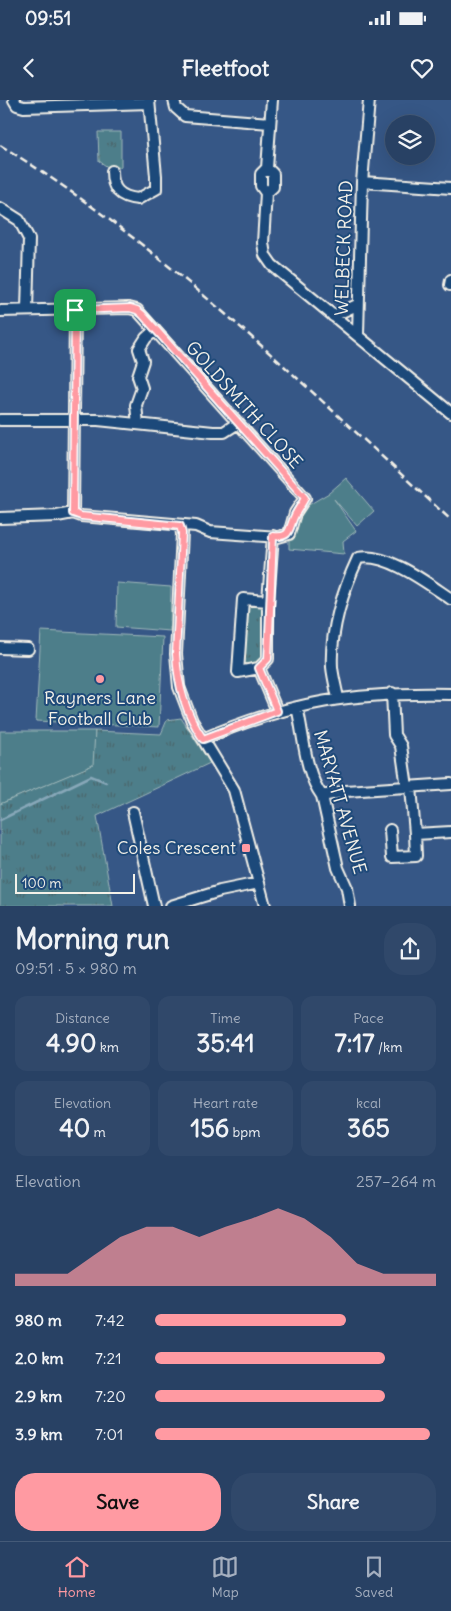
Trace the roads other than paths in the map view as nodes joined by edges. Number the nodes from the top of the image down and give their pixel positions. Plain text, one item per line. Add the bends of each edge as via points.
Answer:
1 (14, 100) edge
2 (174, 100) edge
3 (272, 100) edge
4 (369, 100) edge
5 (149, 102) edge
6 (270, 123) junction
7 (112, 170) dead end
8 (362, 182) junction
9 (451, 188) edge
10 (0, 208) edge
11 (357, 305) junction
12 (27, 310) junction
13 (75, 310) junction
14 (0, 311) edge
15 (333, 316) junction
16 (157, 332) junction
17 (358, 334) junction
18 (451, 413) edge
19 (74, 419) junction
20 (0, 420) edge
21 (238, 423) junction
22 (138, 424) junction
23 (73, 513) junction
24 (0, 518) edge
25 (180, 526) junction
26 (273, 536) junction
27 (451, 599) edge
28 (268, 601) junction
29 (0, 648) edge
30 (28, 649) dead end
31 (259, 668) junction
32 (392, 693) junction
33 (451, 694) edge
34 (338, 698) junction
35 (297, 707) junction
36 (277, 711) junction
37 (203, 739) junction
38 (451, 784) edge
39 (409, 787) junction
40 (322, 796) junction
41 (133, 812) dead end
42 (390, 830) dead end
43 (451, 832) edge
44 (414, 834) junction
45 (259, 883) junction
46 (209, 901) edge
47 (154, 906) edge
48 (171, 906) edge
49 (265, 906) edge
50 (350, 906) edge

1 - 5 street via 24,107
2 - 6 street via 176,108 185,116
3 - 6 street
4 - 8 street, WELBECK ROAD
5 - 7 street via 156,189 138,199 124,196 113,186
6 - 15 street via 268,168 273,174 272,187 266,193 262,243 265,255 272,265
8 - 9 street
8 - 11 street, WELBECK ROAD
10 - 12 street via 19,220 29,239
11 - 15 street
11 - 17 street, WELBECK ROAD
12 - 13 street, GOLDSMITH CLOSE
12 - 14 street, GOLDSMITH CLOSE
13 - 16 street, GOLDSMITH CLOSE via 133,309 141,313
13 - 19 street
15 - 17 street
16 - 21 street, GOLDSMITH CLOSE
16 - 22 street via 146,338 139,349 144,361 138,376 142,388 136,405
17 - 18 street, WELBECK ROAD
19 - 20 street
19 - 22 street
19 - 23 street
21 - 22 street via 224,432
21 - 26 street, GOLDSMITH CLOSE via 305,498 295,514 289,534
23 - 24 street
23 - 25 street
25 - 26 street via 196,526 210,532
25 - 37 street via 177,672 184,704
26 - 28 street
27 - 34 street via 385,560 370,556 358,558 340,607 335,637 332,666
28 - 31 street via 268,659
28 - 31 street via 243,599 238,672
29 - 30 street
31 - 36 street
32 - 33 street
32 - 34 street
32 - 39 street via 394,735 401,746
34 - 35 street
35 - 36 street
35 - 40 street, MARYATT AVENUE via 305,750 316,788
36 - 37 street
37 - 45 street via 234,790
38 - 39 street
39 - 40 street via 346,791
39 - 44 street
40 - 50 street, MARYATT AVENUE
41 - 47 street
42 - 44 street via 392,857 416,856
43 - 44 street
45 - 46 street via 220,891
45 - 49 street
46 - 48 street

